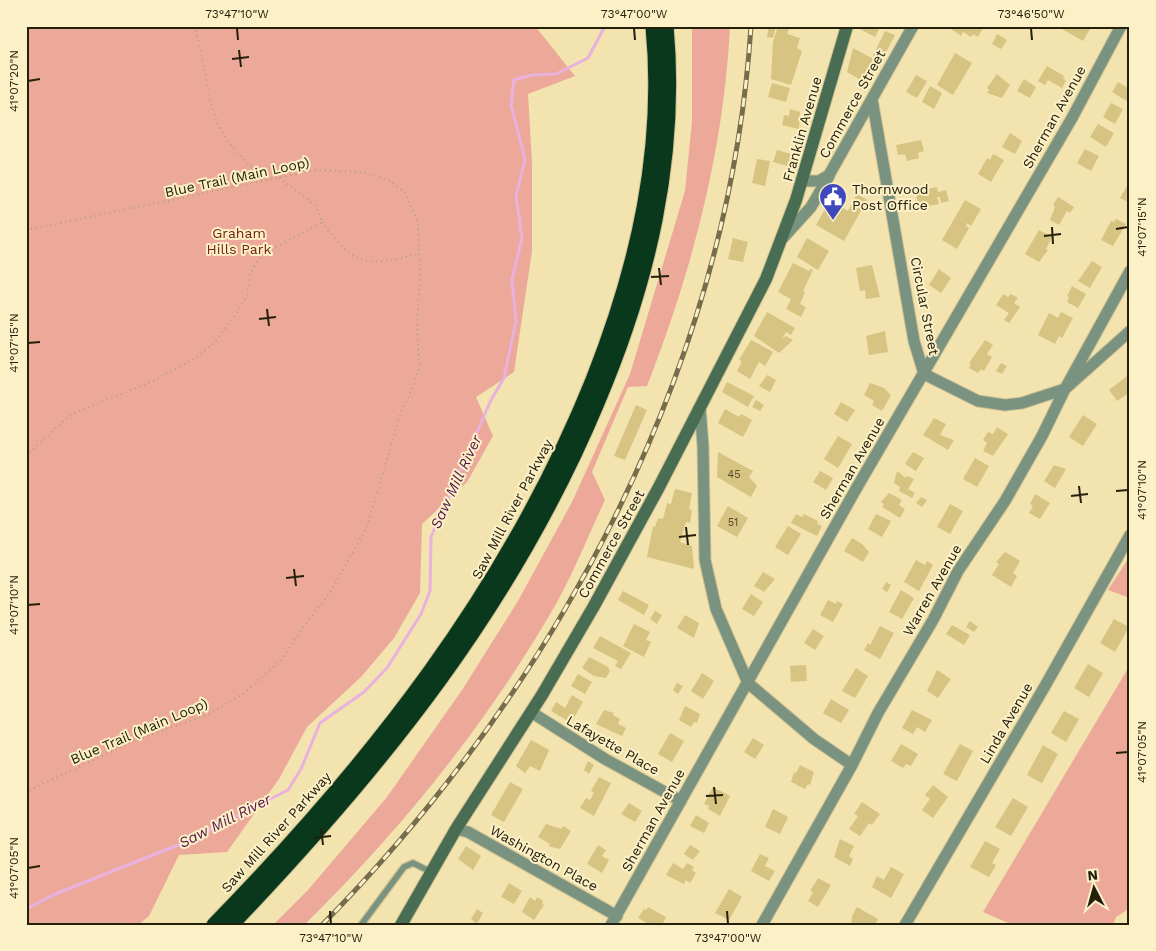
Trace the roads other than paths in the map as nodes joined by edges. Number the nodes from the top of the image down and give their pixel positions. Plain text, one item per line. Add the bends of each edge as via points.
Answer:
1 (653, 26) edge
2 (666, 26) edge
3 (847, 26) edge
4 (913, 26) edge
5 (1120, 26) edge
6 (872, 99) junction
7 (832, 170) junction
8 (802, 181) junction
9 (783, 238) junction
10 (1130, 271) edge
11 (1130, 331) edge
12 (924, 374) junction
13 (1065, 389) junction
14 (700, 407) junction
15 (1130, 535) edge
16 (748, 683) junction
17 (530, 712) junction
18 (852, 765) junction
19 (680, 801) junction
20 (456, 829) junction
21 (432, 872) junction
22 (614, 920) edge
23 (214, 925) edge
24 (231, 925) edge
25 (361, 925) edge
26 (401, 925) edge
27 (762, 925) edge
28 (905, 925) edge

1 - 23 highway, Saw Mill River Parkway via 655,127 640,235 608,340 558,460 492,581 428,677 333,794
2 - 24 highway, Saw Mill River Parkway via 668,127 655,229 619,348 572,462 513,571 441,680 351,793
3 - 8 main road, Franklin Avenue
4 - 6 street, Commerce Street
5 - 12 street, Sherman Avenue via 1072,118
6 - 7 street, Commerce Street
6 - 12 street, Circular Street via 914,341
7 - 8 street, Commerce Street via 822,180
7 - 9 street, Commerce Street via 811,207
8 - 9 main road, Franklin Avenue
9 - 14 main road, Commerce Street via 766,279
10 - 13 street, Warren Avenue
11 - 13 street, Circular Street
12 - 13 street, Circular Street via 978,402 1005,405
12 - 16 street, Sherman Avenue
13 - 18 street, Warren Avenue via 1005,501 958,571
14 - 16 street via 705,560 716,609
14 - 17 main road, Commerce Street via 629,544
15 - 28 street, Linda Avenue
16 - 18 street
16 - 19 street, Sherman Avenue
17 - 19 street, Lafayette Place
17 - 20 main road, Commerce Street
18 - 27 street, Warren Avenue
19 - 22 street, Sherman Avenue
20 - 21 main road, Commerce Street
20 - 22 street, Washington Place via 468,832
21 - 25 lane via 413,863 404,866
21 - 26 main road, Commerce Street

